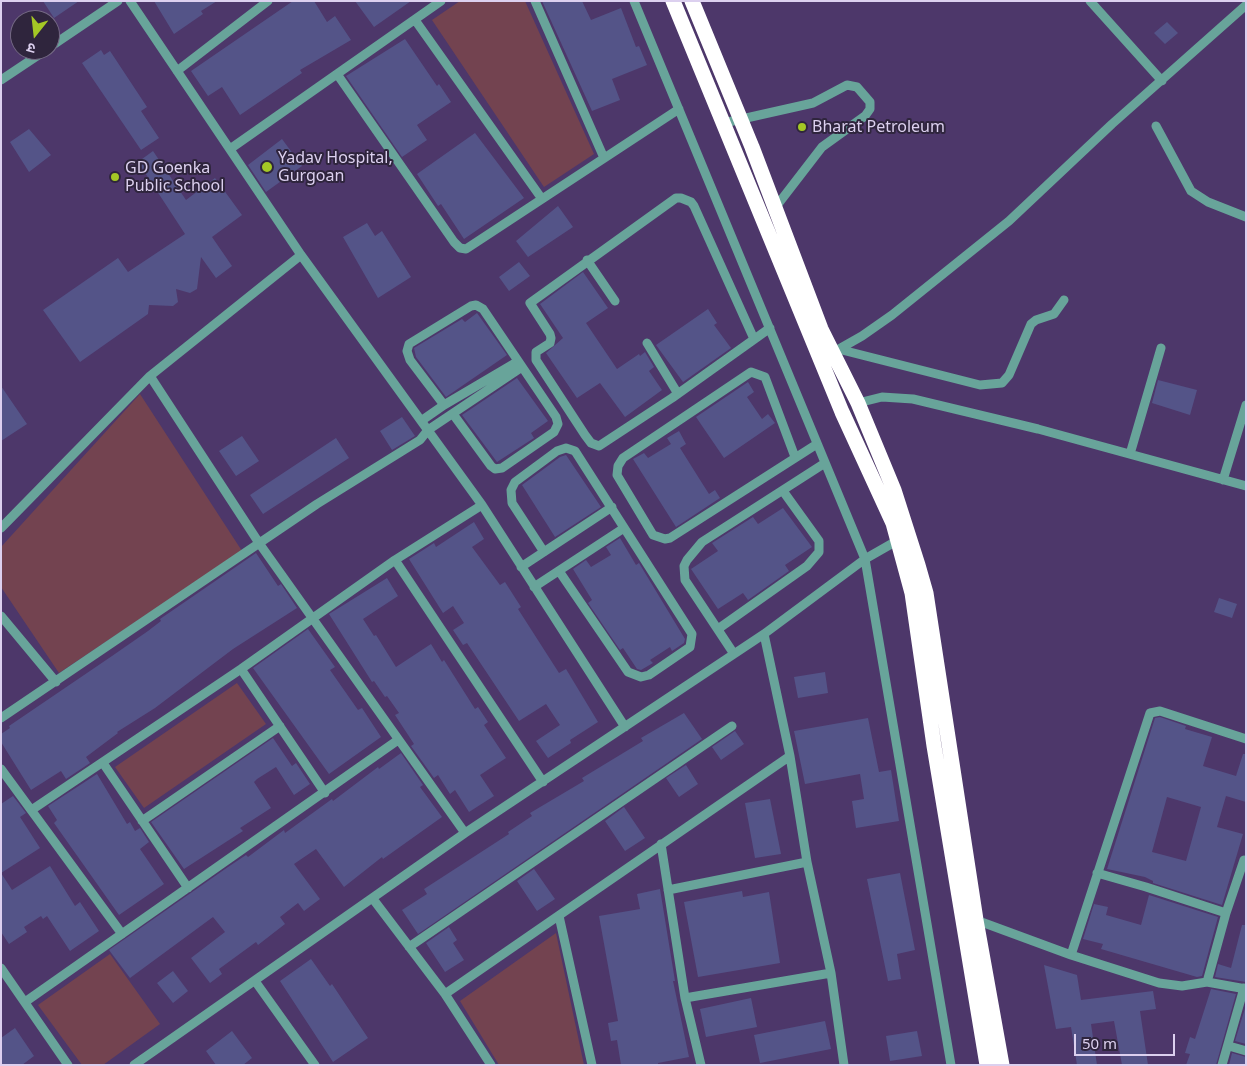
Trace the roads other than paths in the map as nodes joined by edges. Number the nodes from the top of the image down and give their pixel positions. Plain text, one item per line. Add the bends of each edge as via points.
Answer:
1 (118, 1) edge
2 (130, 1) edge
3 (267, 1) edge
4 (441, 1) edge
5 (535, 1) edge
6 (634, 1) edge
7 (673, 1) edge
8 (692, 1) edge
9 (1090, 1) edge
10 (1246, 6) edge
11 (415, 20) junction
12 (60, 40) edge
13 (31, 60) edge
14 (177, 71) junction
15 (337, 74) junction
16 (1, 80) edge
17 (1162, 81) junction
18 (679, 109) junction
19 (741, 120) junction
20 (724, 123) junction
21 (1156, 126) dead end
22 (230, 149) junction
23 (604, 158) junction
24 (542, 199) junction
25 (776, 208) junction
26 (1246, 217) edge
27 (301, 255) junction
28 (587, 260) junction
29 (1064, 300) dead end
30 (615, 301) dead end
31 (770, 328) junction
32 (754, 339) junction
33 (647, 343) dead end
34 (1161, 348) dead end
35 (835, 351) junction
36 (520, 364) junction
37 (150, 376) junction
38 (678, 394) junction
39 (858, 403) junction
40 (444, 405) junction
41 (1246, 405) edge
42 (453, 414) junction
43 (421, 421) junction
44 (428, 430) junction
45 (818, 444) junction
46 (1130, 454) junction
47 (795, 457) junction
48 (825, 463) junction
49 (1223, 480) junction
50 (1246, 486) edge
51 (783, 491) junction
52 (482, 505) junction
53 (612, 507) junction
54 (1, 528) edge
55 (624, 528) junction
56 (903, 538) junction
57 (259, 543) junction
58 (544, 552) junction
59 (865, 559) junction
60 (396, 560) junction
61 (521, 567) junction
62 (559, 570) junction
63 (534, 587) junction
64 (1, 616) edge
65 (312, 619) junction
66 (718, 629) junction
67 (764, 634) junction
68 (734, 654) junction
69 (241, 669) junction
70 (56, 682) junction
71 (1, 718) edge
72 (280, 726) junction
73 (732, 726) dead end
74 (625, 727) junction
75 (939, 727) junction
76 (1246, 739) edge
77 (398, 740) junction
78 (790, 756) junction
79 (103, 763) junction
80 (1, 769) edge
81 (543, 782) junction
82 (325, 793) junction
83 (33, 809) junction
84 (142, 821) junction
85 (465, 833) junction
86 (661, 844) junction
87 (1245, 858) edge
88 (807, 862) junction
89 (1097, 873) junction
90 (188, 888) junction
91 (668, 890) junction
92 (373, 899) junction
93 (1226, 913) junction
94 (559, 916) junction
95 (976, 920) junction
96 (122, 934) junction
97 (409, 947) junction
98 (1071, 955) junction
99 (2, 971) edge
100 (831, 973) junction
101 (255, 981) junction
102 (1207, 982) junction
103 (1245, 989) edge
104 (445, 994) junction
105 (686, 998) junction
106 (25, 1002) junction
107 (1229, 1046) junction
108 (1246, 1051) edge
109 (67, 1065) edge
110 (134, 1065) edge
111 (315, 1065) edge
112 (491, 1065) edge
113 (592, 1065) edge
114 (701, 1065) edge
115 (844, 1065) edge
116 (951, 1065) edge
117 (987, 1065) edge
118 (1002, 1065) edge
119 (1222, 1065) edge

1 - 12 street
2 - 14 street
3 - 14 street
4 - 11 street
5 - 23 street
6 - 18 street
7 - 20 highway
8 - 19 highway
9 - 17 street
10 - 17 street
11 - 15 street
11 - 24 street
13 - 16 street
14 - 22 street
15 - 22 street
15 - 24 street via 460,248 466,249
17 - 35 street via 1009,221 892,315
18 - 23 street
18 - 31 street
19 - 20 street
19 - 25 highway
19 - 25 street via 814,103 847,85 857,87 870,102 865,116 822,147
20 - 56 highway via 842,412 892,523
21 - 26 street via 1191,191
22 - 27 street
23 - 24 street
25 - 35 highway
27 - 37 street
27 - 43 street
28 - 30 street
28 - 32 street via 676,198 686,199 694,206
28 - 38 street via 530,303 551,338 550,343 536,352 536,360 585,435 596,446 603,445
29 - 35 street via 1054,314 1030,324 1009,375 1002,383 980,385
31 - 32 street
31 - 45 street
32 - 38 street
33 - 38 street
34 - 46 street
35 - 39 highway
36 - 40 street
36 - 40 street via 483,309 471,306 409,344 407,351 410,360
36 - 42 street
36 - 42 street via 556,417 558,424 554,432 498,469 491,466
37 - 54 street
37 - 57 street
39 - 46 street via 882,396 913,399
39 - 56 highway via 894,490
40 - 43 street
41 - 49 street
42 - 44 street
43 - 44 street
44 - 52 street
44 - 57 street via 420,440
45 - 47 street
45 - 48 street
46 - 49 street
47 - 47 street via 665,539 654,535 617,476 623,458 751,372 765,377
48 - 51 street
48 - 59 street
49 - 50 street
51 - 66 street via 702,542 684,566 685,580
51 - 66 street via 819,541 819,552 807,566
52 - 60 street
52 - 61 street
53 - 55 street
53 - 58 street
53 - 58 street via 575,451 566,448 557,451 515,482 511,490 512,503
55 - 62 street
55 - 62 street via 692,634 686,650 649,674 641,676 628,672
56 - 59 street
56 - 75 highway via 926,592
57 - 65 street
57 - 70 street
58 - 61 street
59 - 67 street
59 - 116 street
60 - 65 street
60 - 81 street
61 - 63 street
62 - 63 street
63 - 74 street
64 - 70 street
65 - 69 street
65 - 77 street
66 - 68 street
67 - 68 street
67 - 78 street
68 - 74 street
69 - 72 street
69 - 79 street
70 - 71 street
72 - 82 street
72 - 84 street
73 - 97 street
74 - 81 street
75 - 95 highway
75 - 117 highway
76 - 89 street via 1160,711 1150,713
77 - 82 street
77 - 85 street
78 - 86 street
78 - 88 street
79 - 83 street
79 - 84 street
80 - 83 street
81 - 85 street
82 - 90 street
83 - 96 street
84 - 90 street
85 - 92 street
86 - 91 street
86 - 94 street
87 - 93 street
88 - 91 street
88 - 100 street
89 - 93 street
89 - 98 street
90 - 96 street
91 - 105 street
92 - 97 street
92 - 101 street
93 - 102 street
94 - 104 street
94 - 113 street
95 - 98 street
95 - 118 highway
96 - 106 street
97 - 104 street
98 - 102 street via 1159,984 1182,986
99 - 106 street
100 - 105 street
100 - 115 street
101 - 110 street
101 - 111 street
102 - 103 street
103 - 107 street
104 - 112 street
105 - 114 street
106 - 109 street
107 - 108 street
107 - 119 street

